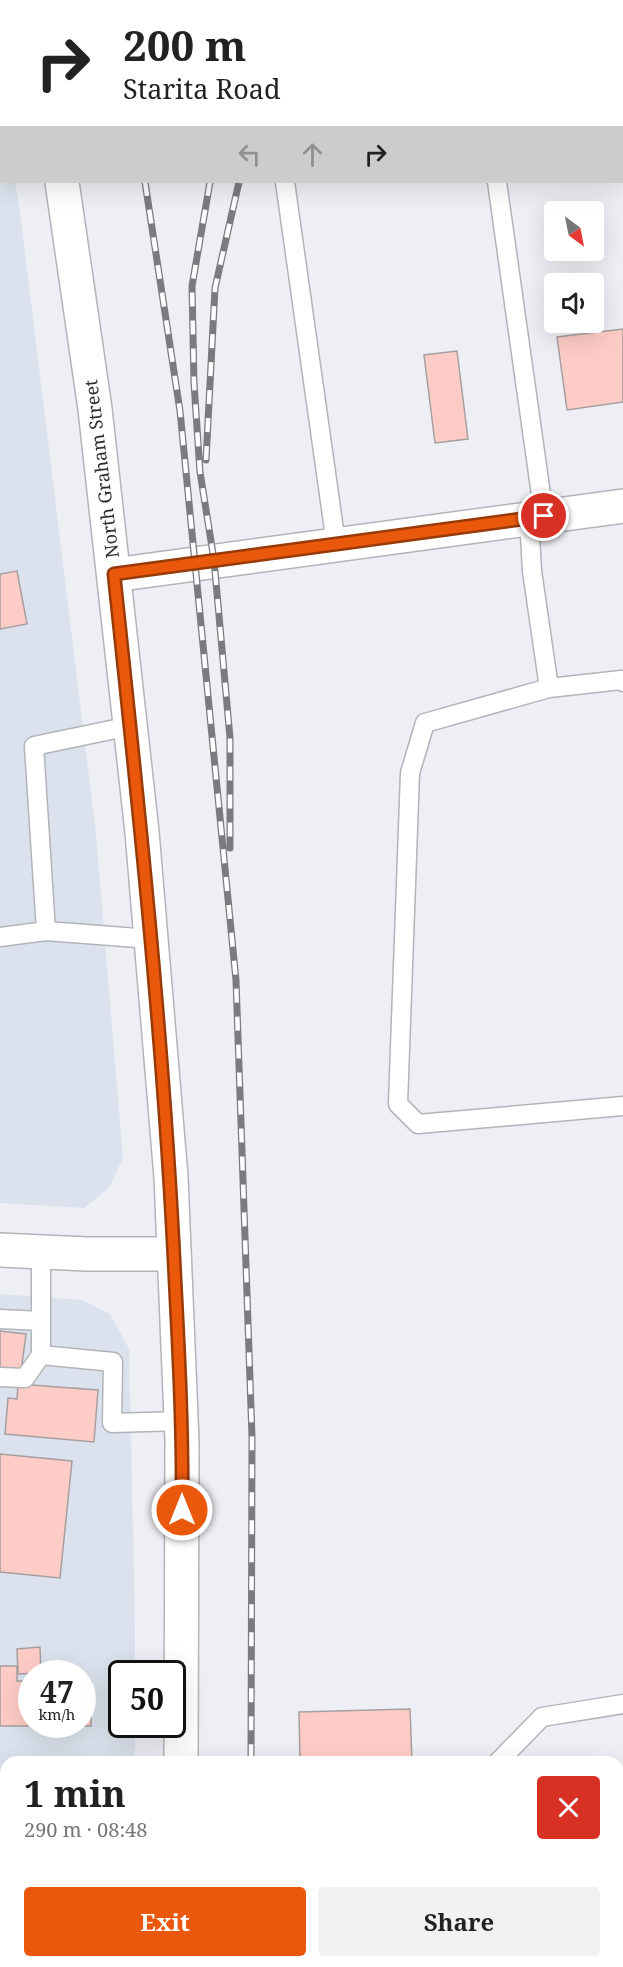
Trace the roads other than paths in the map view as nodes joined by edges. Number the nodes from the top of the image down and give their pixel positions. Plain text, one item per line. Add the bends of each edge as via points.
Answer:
1 (62, 183) edge
2 (285, 183) edge
3 (497, 183) edge
4 (623, 506) edge
5 (537, 517) junction
6 (336, 544) junction
7 (114, 574) junction
8 (623, 682) edge
9 (549, 688) junction
10 (130, 726) junction
11 (46, 932) junction
12 (0, 937) edge
13 (151, 939) junction
14 (623, 1106) edge
15 (0, 1250) edge
16 (41, 1252) junction
17 (174, 1254) junction
18 (0, 1319) edge
19 (41, 1321) junction
20 (41, 1355) junction
21 (0, 1377) edge
22 (182, 1421) junction
23 (623, 1704) edge
24 (181, 1756) edge
25 (504, 1756) edge

1 - 7 main road, North Graham Street
2 - 6 lane
3 - 5 lane
4 - 5 main road
5 - 6 main road
5 - 9 lane via 532,571
6 - 7 main road
7 - 10 main road, North Graham Street
8 - 9 lane
9 - 14 lane via 425,723 410,773 398,1104 418,1124
10 - 11 lane via 34,746
10 - 13 main road, North Graham Street
11 - 12 lane
11 - 13 lane
13 - 17 main road, North Graham Street
15 - 16 main road
16 - 17 main road
16 - 19 lane
17 - 22 main road, North Graham Street
18 - 19 lane
19 - 20 lane
20 - 21 lane via 26,1378
20 - 22 lane via 113,1362 111,1423
22 - 24 main road, North Graham Street
23 - 25 lane via 542,1717

